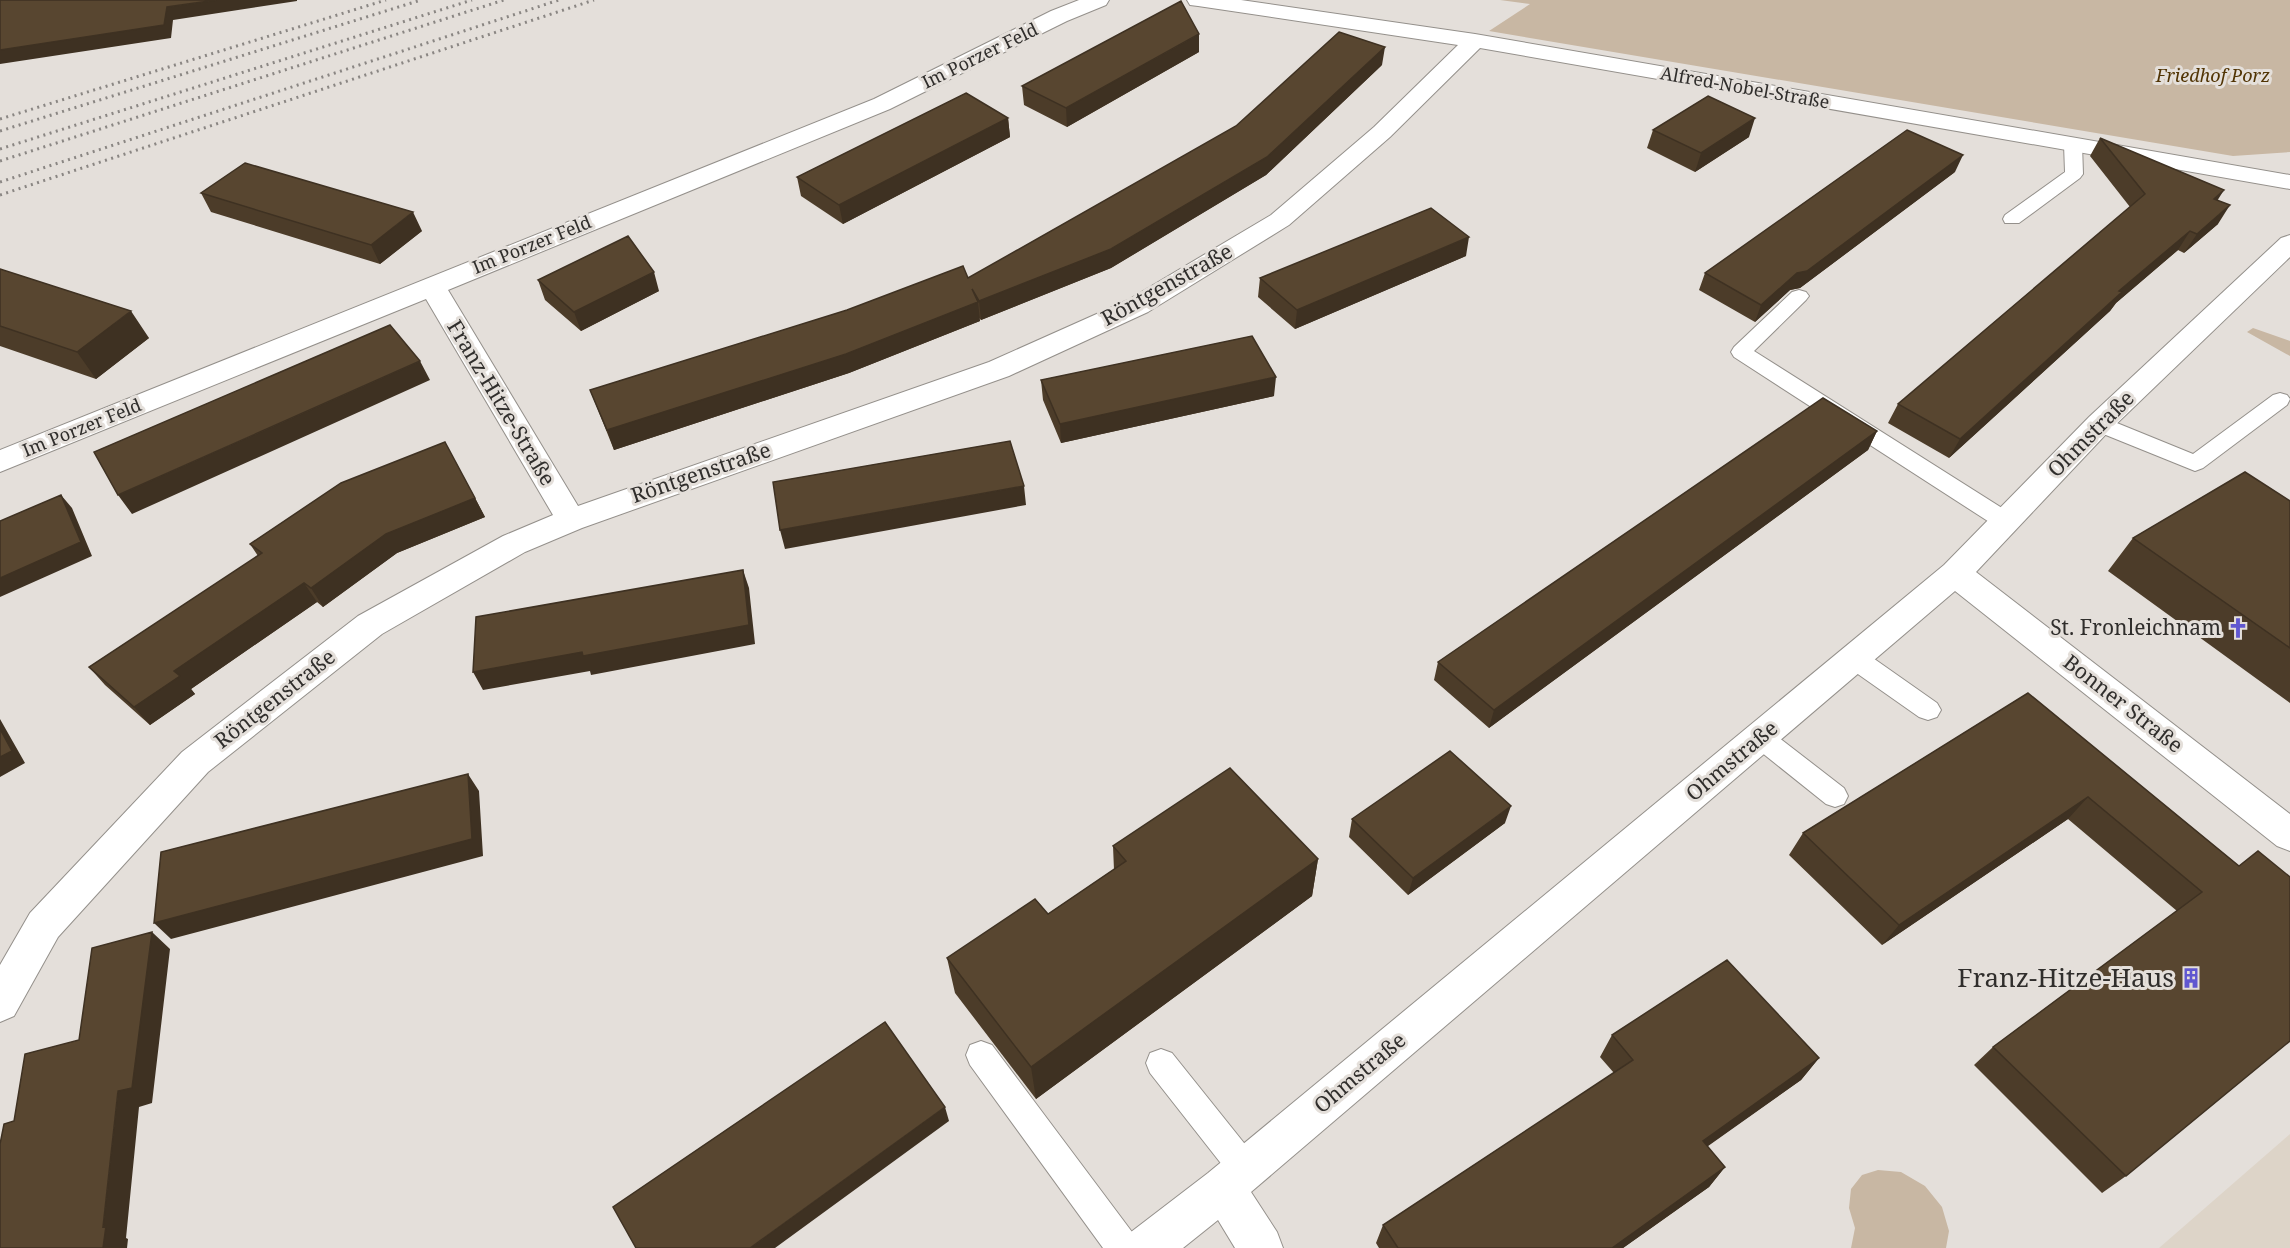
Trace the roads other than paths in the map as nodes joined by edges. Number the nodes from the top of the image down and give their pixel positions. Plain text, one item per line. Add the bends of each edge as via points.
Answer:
1 (1098, 0) edge
2 (1198, 0) edge
3 (1475, 41) junction
4 (2073, 144) junction
5 (2290, 182) edge
6 (2012, 219) dead end
7 (2290, 243) edge
8 (432, 286) junction
9 (1799, 296) edge
10 (2280, 400) dead end
11 (2099, 424) junction
12 (0, 462) edge
13 (571, 520) junction
14 (2005, 521) junction
15 (1955, 573) junction
16 (1854, 658) junction
17 (1928, 710) dead end
18 (1760, 737) junction
19 (1835, 796) dead end
20 (2290, 835) edge
21 (0, 1003) edge
22 (981, 1055) edge
23 (1161, 1063) dead end
24 (1234, 1179) junction
25 (1124, 1248) edge
26 (1147, 1248) edge
27 (1261, 1248) edge

1 - 8 street, Im Porzer Feld via 882,104
2 - 3 street, Alfred-Nobel-Straße
3 - 4 street, Alfred-Nobel-Straße
3 - 13 street, Röntgenstraße via 1382,132 1280,220 1138,306 999,369
4 - 5 street, Alfred-Nobel-Straße
4 - 6 lane via 2074,174
7 - 11 street, Ohmstraße
8 - 12 street, Im Porzer Feld
8 - 13 street, Franz-Hitze-Straße
9 - 14 lane via 1741,352
10 - 11 lane via 2195,463
11 - 14 street, Ohmstraße
13 - 21 street, Röntgenstraße via 514,544 370,625 195,762 44,925
14 - 15 street, Ohmstraße
15 - 16 street, Ohmstraße
15 - 20 street, Bonner Straße
16 - 17 lane
16 - 18 street, Ohmstraße
18 - 19 lane
18 - 24 street, Ohmstraße
22 - 25 lane
23 - 24 lane
24 - 26 street, Ohmstraße
24 - 27 street

